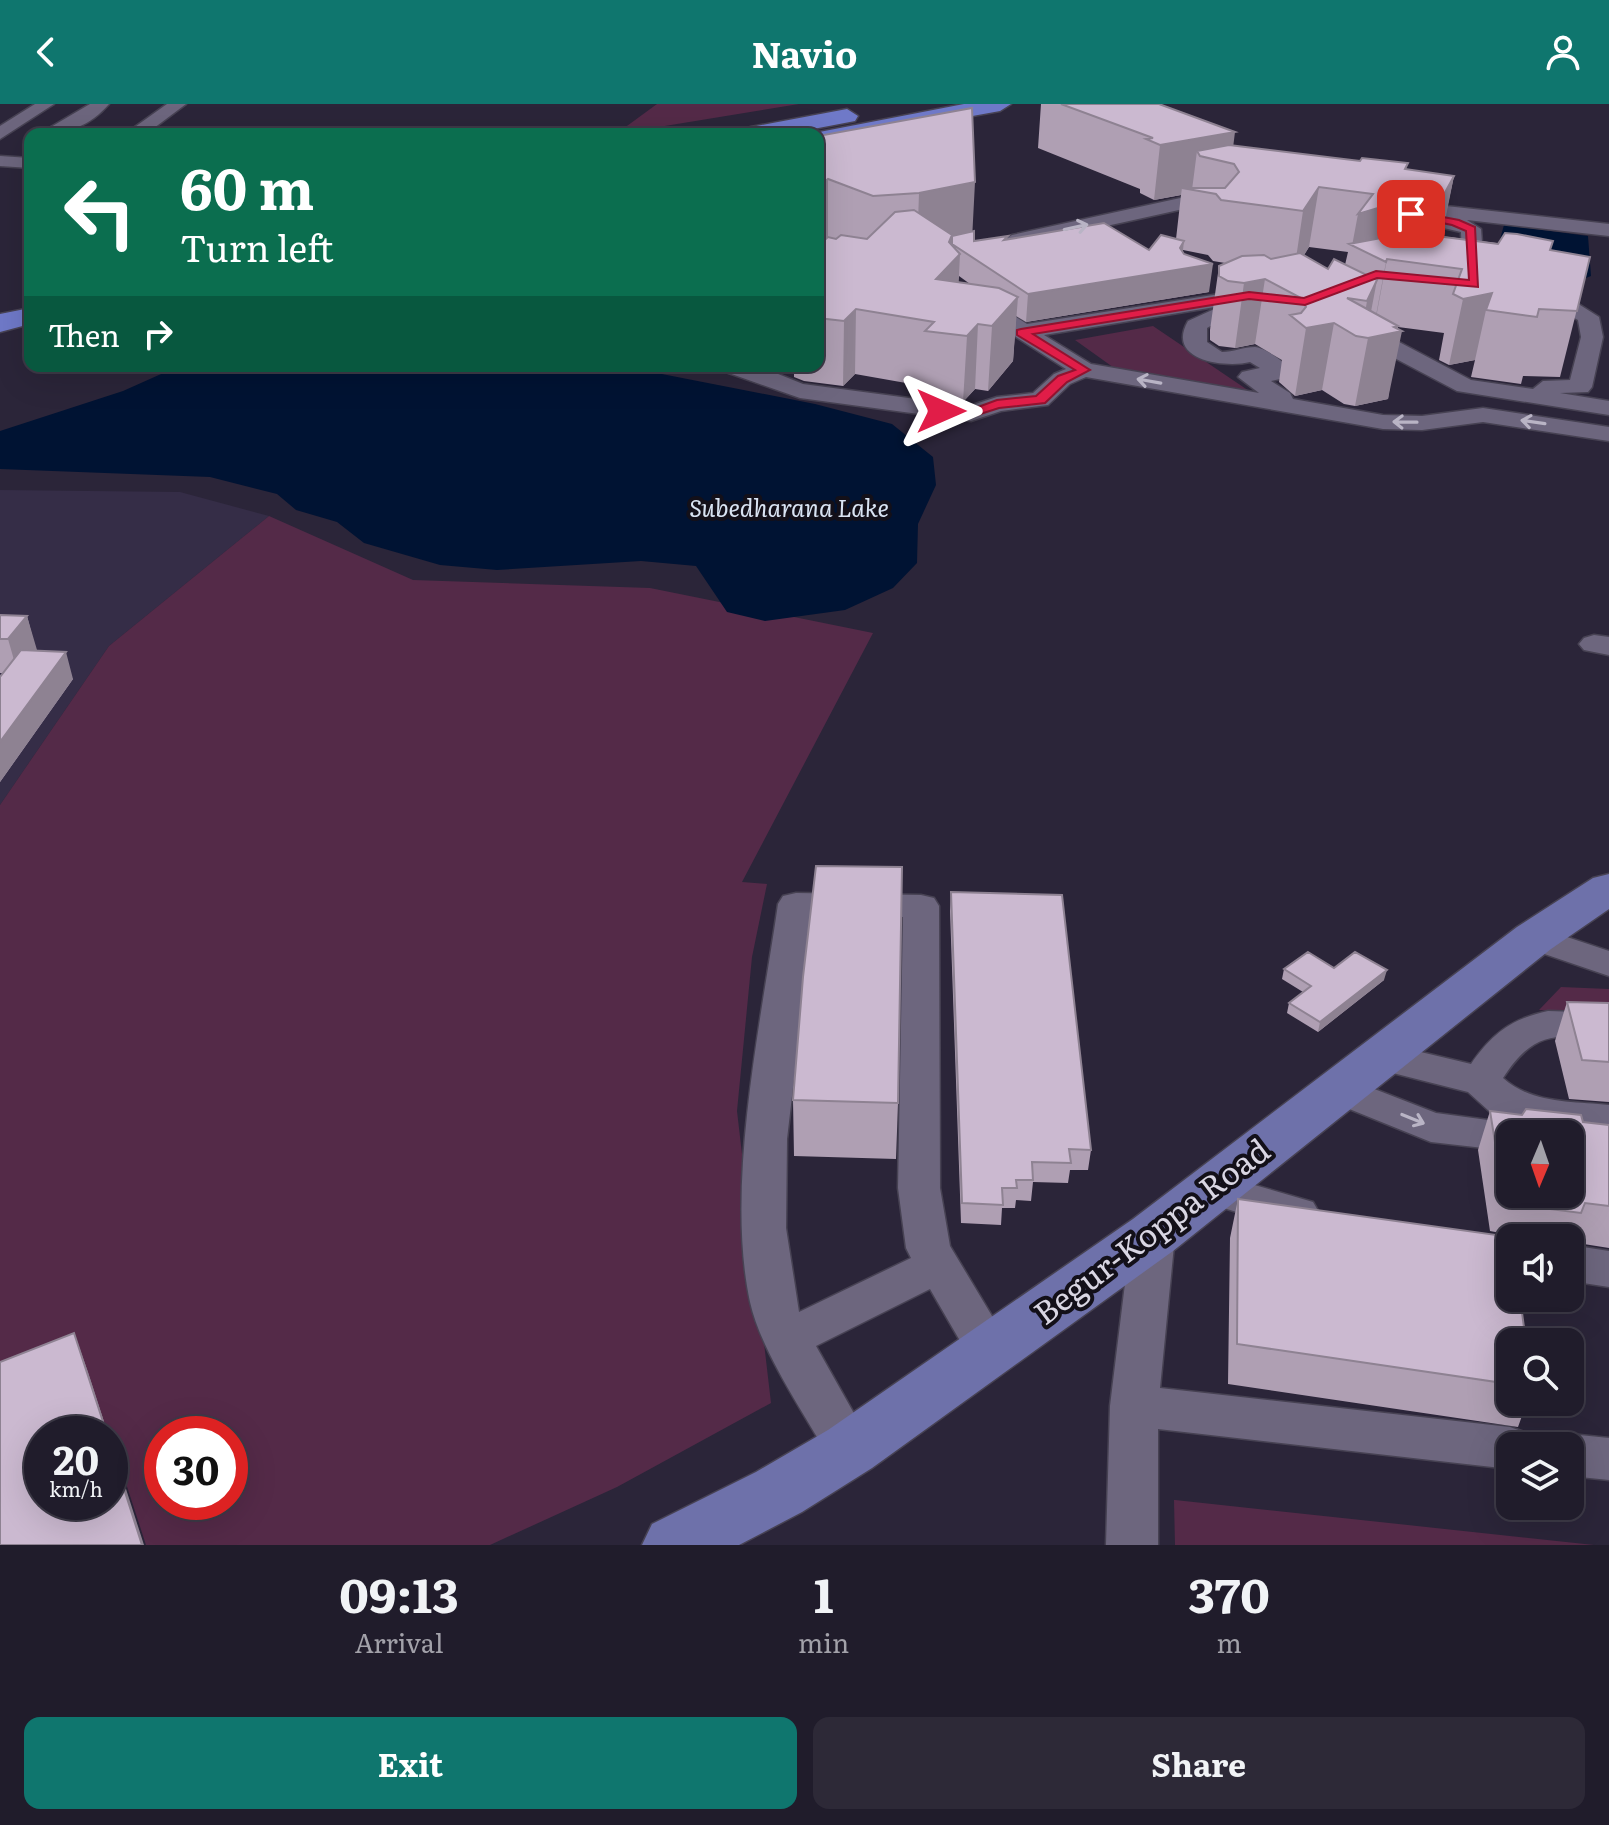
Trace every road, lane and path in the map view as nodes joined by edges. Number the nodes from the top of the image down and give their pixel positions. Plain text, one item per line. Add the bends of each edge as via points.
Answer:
1 (46, 104) edge
2 (101, 104) edge
3 (178, 104) edge
4 (913, 104) edge
5 (1000, 104) edge
6 (64, 128) edge
7 (143, 128) edge
8 (783, 128) edge
9 (0, 134) edge
10 (824, 136) edge
11 (24, 140) edge
12 (0, 142) edge
13 (0, 161) edge
14 (24, 163) edge
15 (1248, 194) edge
16 (1157, 210) junction
17 (1196, 224) edge
18 (1609, 230) edge
19 (992, 245) edge
20 (1467, 277) edge
21 (1202, 279) edge
22 (1515, 291) edge
23 (1252, 292) junction
24 (24, 298) edge
25 (0, 304) edge
26 (24, 317) edge
27 (0, 323) edge
28 (978, 328) edge
29 (1012, 339) junction
30 (1084, 370) junction
31 (754, 372) edge
32 (1580, 387) junction
33 (1609, 391) edge
34 (1529, 397) junction
35 (1485, 403) junction
36 (1295, 407) junction
37 (1609, 408) edge
38 (1442, 421) junction
39 (1609, 434) edge
40 (1606, 905) edge
41 (1534, 938) junction
42 (1609, 964) edge
43 (1609, 1026) edge
44 (1383, 1057) junction
45 (1481, 1081) junction
46 (1341, 1090) junction
47 (1609, 1120) edge
48 (1496, 1134) edge
49 (1584, 1145) edge
50 (1609, 1148) edge
51 (1213, 1189) junction
52 (1341, 1227) edge
53 (1153, 1235) junction
54 (938, 1265) junction
55 (1584, 1265) edge
56 (1609, 1269) edge
57 (787, 1339) junction
58 (990, 1351) junction
59 (1134, 1406) junction
60 (1496, 1446) edge
61 (850, 1449) junction
62 (1584, 1456) edge
63 (1609, 1459) edge
64 (675, 1545) edge
65 (1132, 1545) edge

1 - 9 street
2 - 6 street
3 - 7 street
4 - 8 highway
5 - 10 highway
11 - 12 street
13 - 14 street
15 - 16 street via 1221,194
16 - 17 street via 1180,214
19 -> 16 street
18 - 20 street via 1384,208 1467,226 1473,233
21 - 23 street
22 - 32 street via 1553,298 1588,317 1592,337
23 - 29 street
23 - 36 street via 1279,306 1204,318 1196,326 1196,343 1209,357 1229,361 1254,354 1281,372 1250,377
24 - 25 highway
26 - 27 highway
28 - 29 street via 974,312 957,293
29 - 30 street via 1046,347
30 - 31 street via 1062,379 1040,400 997,404 971,414 800,391
36 -> 30 street
32 - 33 street
32 - 34 street via 1551,386
34 - 35 street
34 - 37 street
35 - 38 street
35 - 38 street via 1465,386 1340,328 1444,400
39 -> 35 street
38 -> 36 street via 1383,422
40 - 41 main road, Begur-Koppa Road
41 - 42 street
41 - 44 main road, Begur-Koppa Road
43 - 45 street via 1544,1024 1515,1034
44 - 45 street
44 - 46 main road, Begur-Koppa Road
45 - 47 street via 1503,1101 1532,1112
46 -> 48 street via 1431,1127
46 - 51 main road, Begur-Koppa Road
49 - 50 street
51 - 52 street
51 - 53 main road, Begur-Koppa Road
53 - 58 main road, Begur-Koppa Road
53 - 59 street
54 - 57 street
54 - 57 street via 928,1248 919,1188 921,906 796,904 763,1173 773,1303
54 - 58 street
55 - 56 street
57 - 61 street
58 - 61 main road, Begur-Koppa Road
59 - 60 street
59 - 65 street
61 - 64 main road, Begur-Koppa Road
62 - 63 street

